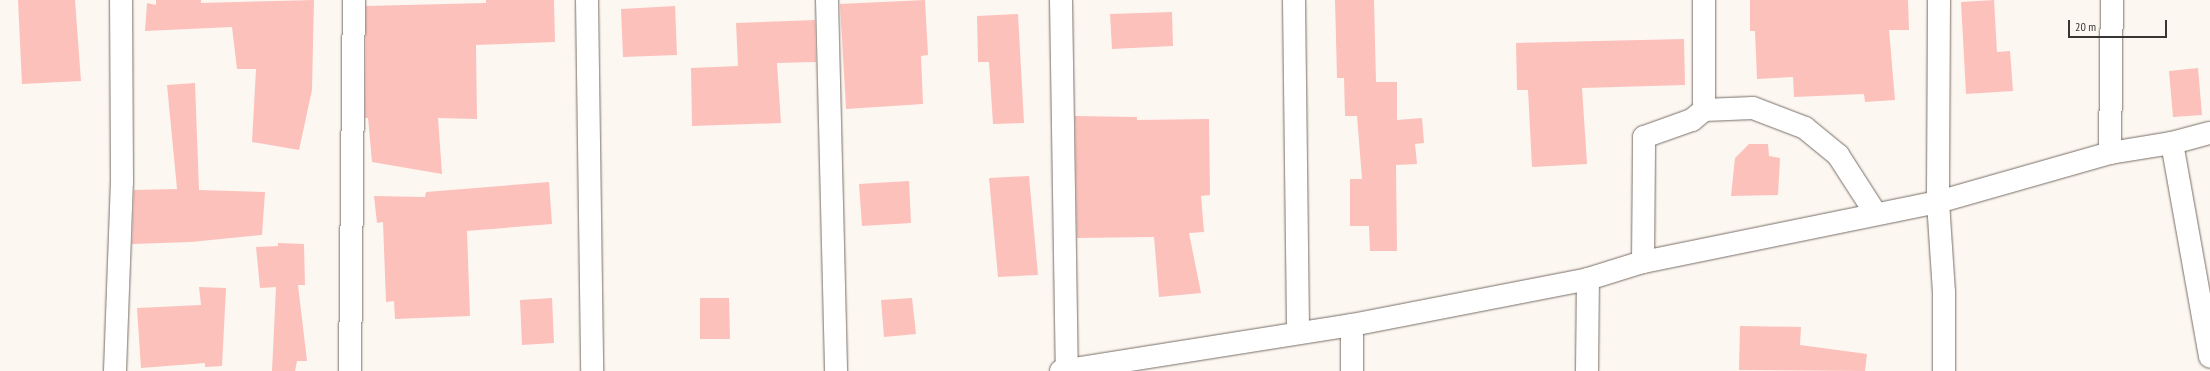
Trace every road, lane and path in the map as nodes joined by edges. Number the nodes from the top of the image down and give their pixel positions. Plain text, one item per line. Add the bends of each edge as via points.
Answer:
1 (121, 0) edge
2 (354, 0) edge
3 (587, 0) edge
4 (827, 0) edge
5 (1061, 0) edge
6 (1294, 0) edge
7 (1704, 0) edge
8 (1939, 0) edge
9 (2112, 0) edge
10 (1704, 110) junction
11 (2210, 133) edge
12 (2172, 143) junction
13 (2110, 153) junction
14 (1938, 202) junction
15 (1876, 214) junction
16 (1643, 262) junction
17 (1588, 279) junction
18 (1352, 325) junction
19 (1298, 333) junction
20 (2210, 357) edge
21 (1105, 368) edge
22 (1064, 370) edge
23 (115, 371) edge
24 (350, 371) edge
25 (592, 371) edge
26 (836, 371) edge
27 (1352, 371) edge
28 (1587, 371) edge
29 (1944, 371) edge

1 - 23 street via 122,182
2 - 24 street
3 - 25 street
4 - 26 street
5 - 22 street
6 - 19 street
7 - 10 street
8 - 14 street
9 - 13 street
10 - 15 street via 1754,108 1805,128 1838,154
10 - 16 street via 1692,120 1644,137
11 - 12 street
12 - 13 street
12 - 20 street
13 - 14 street
14 - 15 street
14 - 29 street via 1944,292
15 - 16 street
16 - 17 street
17 - 18 street
17 - 28 street
18 - 19 street
18 - 27 street
19 - 21 street
21 - 22 street

